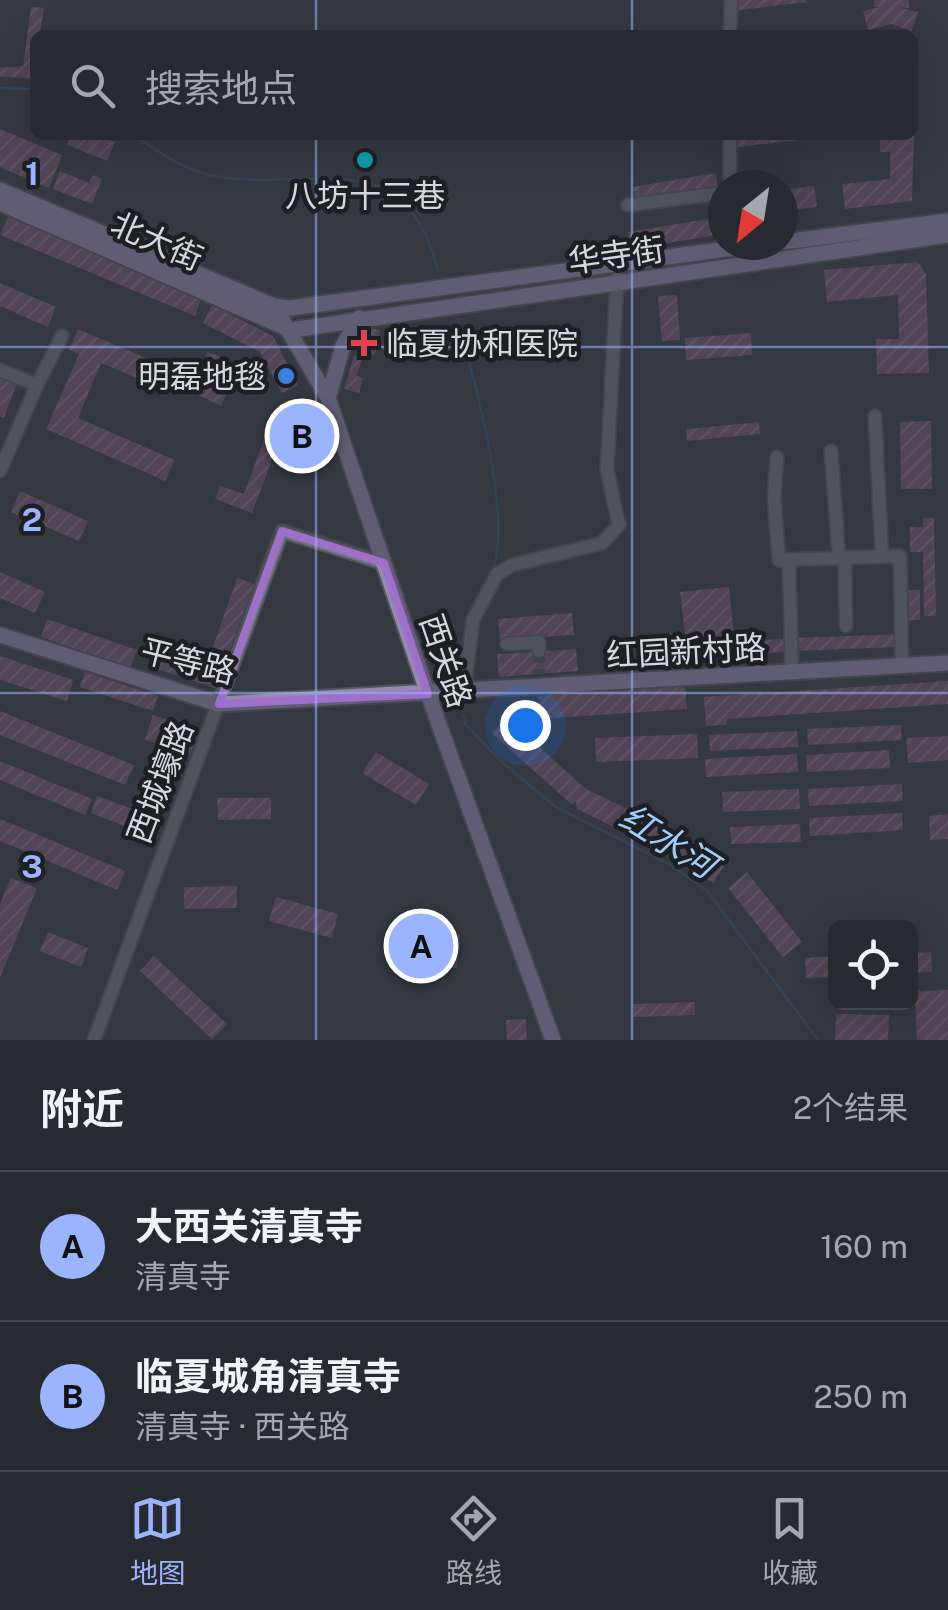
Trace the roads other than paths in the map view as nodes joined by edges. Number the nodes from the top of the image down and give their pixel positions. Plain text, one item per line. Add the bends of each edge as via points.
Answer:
1 (731, 0) edge
2 (730, 30) edge
3 (730, 140) edge
4 (730, 170) edge
5 (0, 190) edge
6 (708, 195) edge
7 (0, 203) edge
8 (628, 206) dead end
9 (948, 222) edge
10 (948, 235) edge
11 (798, 240) edge
12 (708, 251) edge
13 (618, 265) junction
14 (366, 300) junction
15 (274, 306) junction
16 (359, 320) junction
17 (291, 330) junction
18 (62, 336) dead end
19 (0, 370) edge
20 (37, 386) junction
21 (328, 398) junction
22 (875, 416) dead end
23 (831, 450) dead end
24 (777, 457) dead end
25 (0, 471) edge
26 (882, 557) junction
27 (842, 558) junction
28 (789, 560) junction
29 (384, 562) junction
30 (846, 626) dead end
31 (0, 636) edge
32 (507, 644) dead end
33 (539, 651) dead end
34 (948, 663) edge
35 (902, 666) junction
36 (792, 672) junction
37 (464, 692) junction
38 (428, 694) junction
39 (219, 704) junction
40 (94, 1040) edge
41 (553, 1040) edge

1 - 2 street
3 - 4 street
5 - 15 main road, 北大街
6 - 8 street
7 - 17 main road, 北大街
9 - 11 main road
10 - 16 main road, 华寺街
12 - 13 main road, 华寺街
13 - 14 main road, 华寺街
13 - 37 street via 607,470 618,525 602,543 496,574 473,620
14 - 15 main road, 华寺街
14 - 16 main road
15 - 17 main road, 西关路
16 - 17 main road, 华寺街
16 - 21 main road via 343,346
17 - 21 main road, 西关路
18 - 20 street
19 - 20 street
20 - 25 street
21 - 29 main road, 西关路
22 - 26 street
23 - 27 street
24 - 28 street via 779,560
26 - 27 street
26 - 35 street via 900,556
27 - 28 street
27 - 30 street
28 - 36 street
29 - 38 main road, 西关路
29 - 39 street, 西城壕路 via 282,530
31 - 39 main road, 平等路
32 - 33 street via 539,642
34 - 35 main road, 红园新村路
35 - 36 main road, 红园新村路
36 - 37 main road, 红园新村路 via 541,680
37 - 38 main road, 红园新村路
38 - 39 main road, 平等路
38 - 41 main road, 西关路
39 - 40 street, 西城壕路

